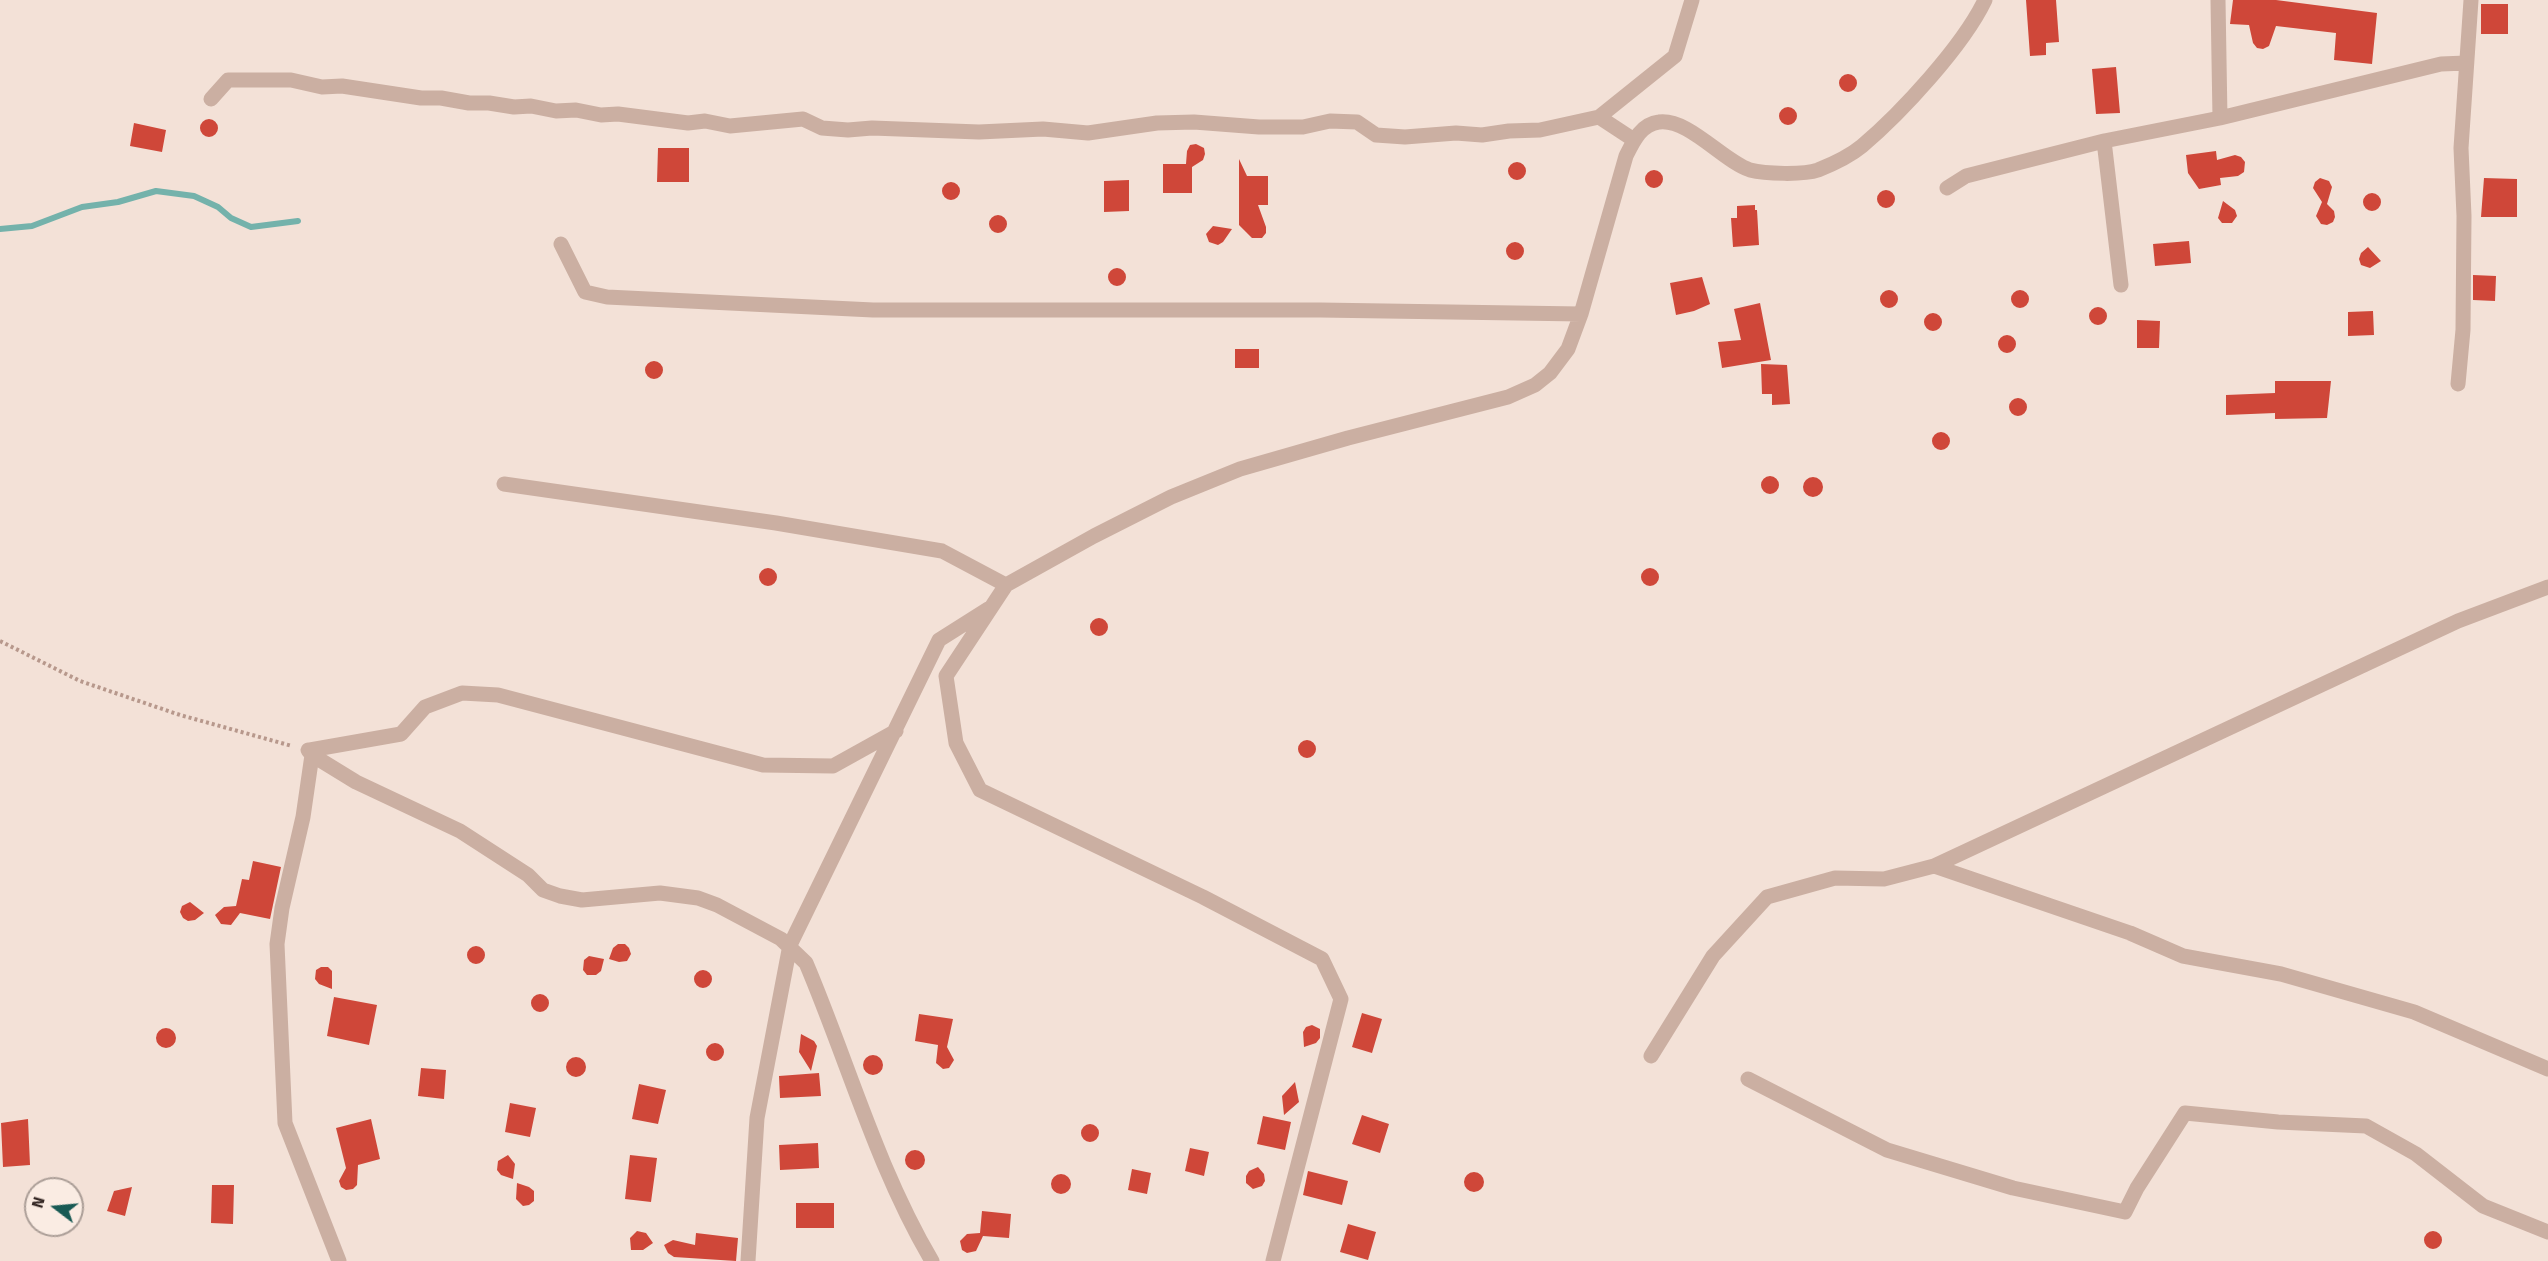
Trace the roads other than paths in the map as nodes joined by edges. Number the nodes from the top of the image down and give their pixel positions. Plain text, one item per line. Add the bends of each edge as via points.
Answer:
1 (1692, 0) edge
2 (1985, 0) edge
3 (2218, 0) edge
4 (2471, 0) edge
5 (2466, 63) junction
6 (211, 99) dead end
7 (1599, 117) junction
8 (2220, 118) junction
9 (1634, 140) junction
10 (2104, 141) junction
11 (1947, 188) dead end
12 (561, 244) dead end
13 (2121, 285) dead end
14 (1581, 314) junction
15 (2458, 384) dead end
16 (504, 484) dead end
17 (1006, 585) junction
18 (2548, 587) edge
19 (993, 605) junction
20 (896, 731) junction
21 (309, 752) junction
22 (1934, 866) junction
23 (790, 945) junction
24 (1651, 1056) dead end
25 (2548, 1070) edge
26 (1748, 1079) dead end
27 (2548, 1232) edge
28 (339, 1261) edge
29 (748, 1261) edge
30 (932, 1261) edge
31 (1273, 1261) edge

1 - 7 street via 1675,56
2 - 9 street via 1951,52 1913,96 1861,147 1816,171 1750,170 1675,123 1658,122 1643,128
3 - 8 street
4 - 5 street
5 - 8 street via 2441,64
5 - 15 street via 2461,148 2463,330
6 - 7 street via 228,80 291,80 421,98 688,123 750,126 803,118 822,128 980,132 1043,129 1088,133 1194,122 1303,127 1330,121 1358,122 1376,135 1405,137 1539,130
7 - 9 street
8 - 10 street
9 - 14 street
10 - 11 street via 1966,176
10 - 13 street
12 - 14 street via 585,292 607,297 873,310
14 - 17 street via 1568,349 1551,373 1535,386 1508,397 1240,470 1171,497
16 - 17 street via 942,551
17 - 19 street
18 - 22 street via 2458,621
19 - 20 street via 939,640
19 - 31 street via 946,676 956,743 980,790 1322,959 1341,999
20 - 21 street via 833,766 763,765 498,695 462,693 425,707 401,734
20 - 23 street
21 - 23 street via 356,782 460,831 543,890 582,900 660,893 699,898
21 - 28 street via 303,817 277,944 285,1123
22 - 24 street via 1884,879 1835,878 1767,897 1713,956
22 - 25 street via 2130,933 2183,956 2281,975 2414,1012
23 - 29 street via 757,1118
23 - 30 street via 806,963 867,1120 916,1234
26 - 27 street via 1904,1156 2013,1188 2125,1212 2136,1188 2185,1113 2366,1126 2416,1154 2483,1206

